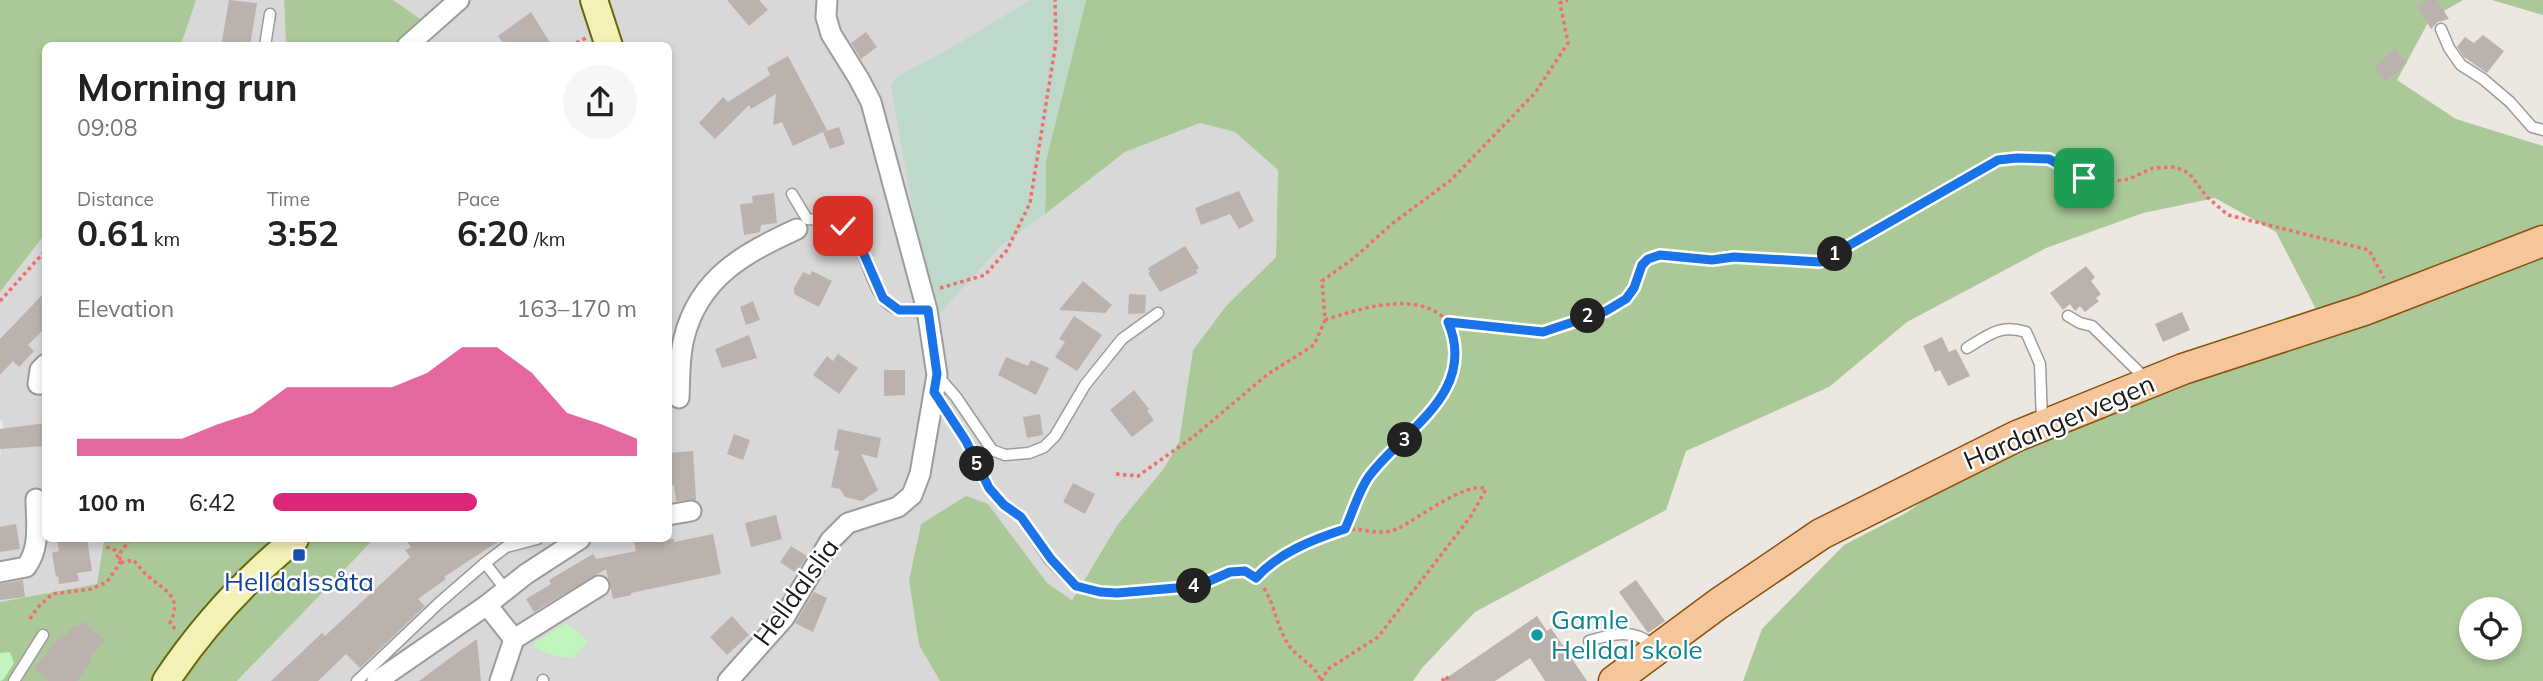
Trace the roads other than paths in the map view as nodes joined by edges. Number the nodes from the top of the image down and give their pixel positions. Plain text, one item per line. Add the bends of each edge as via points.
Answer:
1 (459, 0) edge
2 (594, 0) edge
3 (827, 0) edge
4 (270, 14) dead end
5 (2441, 29) dead end
6 (598, 41) edge
7 (266, 42) edge
8 (412, 42) edge
9 (2543, 130) edge
10 (792, 194) dead end
11 (797, 229) dead end
12 (2543, 241) edge
13 (925, 301) junction
14 (1158, 313) dead end
15 (2068, 316) dead end
16 (677, 335) edge
17 (1967, 348) dead end
18 (42, 368) edge
19 (2150, 382) junction
20 (936, 383) junction
21 (42, 384) edge
22 (679, 398) dead end
23 (2042, 425) junction
24 (36, 499) dead end
25 (691, 512) dead end
26 (672, 514) edge
27 (292, 542) edge
28 (525, 542) edge
29 (576, 542) edge
30 (485, 563) junction
31 (0, 572) edge
32 (1256, 578) road end
33 (599, 586) dead end
34 (506, 590) junction
35 (487, 605) junction
36 (43, 635) dead end
37 (514, 639) junction
38 (1589, 641) dead end
39 (1657, 650) junction
40 (15, 681) edge
41 (166, 681) edge
42 (357, 681) edge
43 (377, 681) edge
44 (500, 681) edge
45 (728, 681) edge
46 (1614, 681) edge

1 - 8 street
2 - 6 main road
3 - 13 street, Helldalslia via 831,34 871,102
4 - 7 lane
5 - 9 lane via 2461,65 2510,102 2532,127
10 - 13 lane via 807,219 843,226 859,243 883,298 899,310
11 - 16 street via 726,268
12 - 19 main road, Hardangervegen via 2364,310
13 - 20 street, Helldalslia
14 - 20 lane via 1122,340 1085,384 1055,436 1029,453 1005,455 992,450 956,397
15 - 19 lane via 2092,326
16 - 22 street
17 - 23 lane via 1998,329 2026,332 2040,363
18 - 21 street via 38,384
19 - 23 main road, Hardangervegen
20 - 32 lane via 989,488 1021,517 1076,586 1117,593 1188,587 1230,572 1245,571
20 - 45 street, Helldalslia via 912,495 898,507 858,519 839,531 784,618
23 - 39 main road, Hardangervegen via 1821,534
24 - 31 street via 34,556 26,567
25 - 26 street
27 - 41 main road via 229,600
28 - 30 lane via 506,547
29 - 34 street
30 - 34 lane
30 - 42 lane
33 - 37 street
34 - 35 street
35 - 37 street
35 - 43 street
36 - 40 lane
37 - 44 street
38 - 39 lane via 1615,633 1642,636
39 - 46 main road, Hardangervegen

